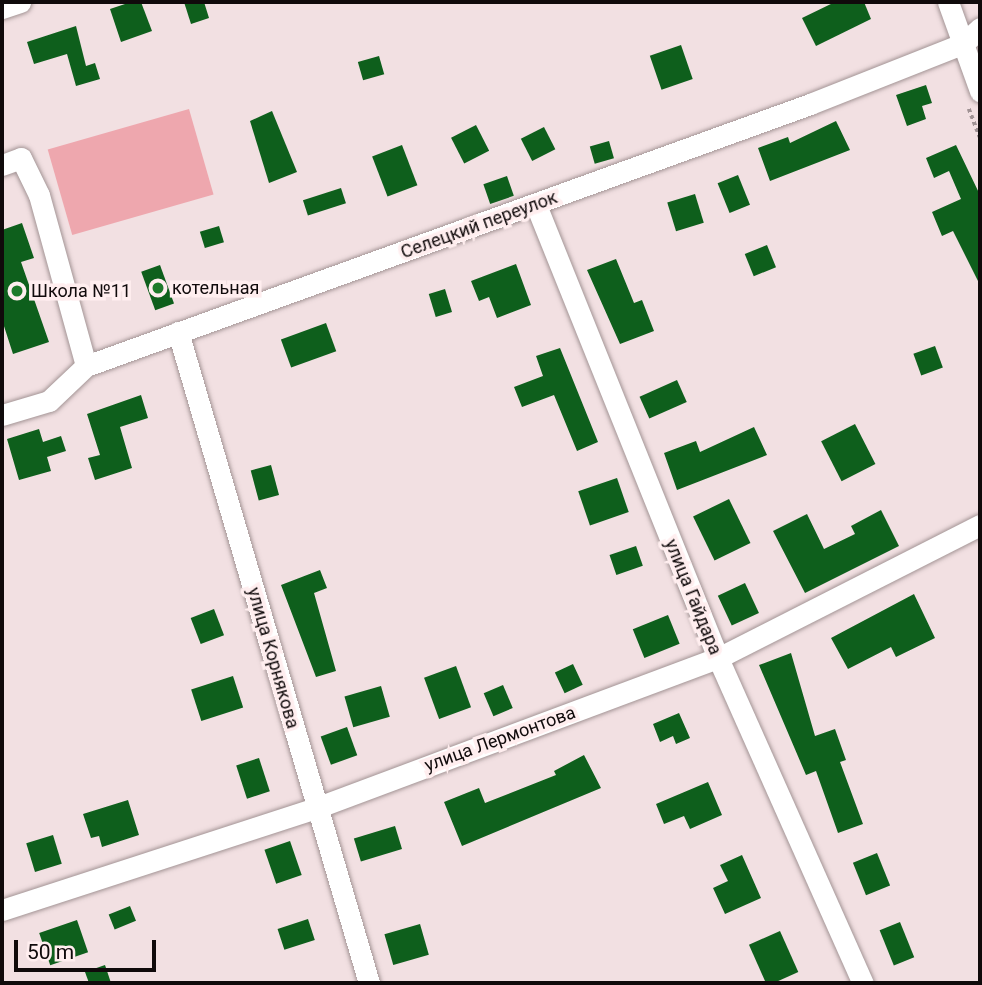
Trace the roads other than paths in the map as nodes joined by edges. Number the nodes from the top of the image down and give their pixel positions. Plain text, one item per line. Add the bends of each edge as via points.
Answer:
1 (20, 2) edge
2 (948, 2) edge
3 (2, 8) edge
4 (980, 28) edge
5 (964, 43) junction
6 (980, 91) edge
7 (2, 164) edge
8 (537, 205) junction
9 (178, 332) junction
10 (86, 366) junction
11 (2, 415) edge
12 (980, 526) edge
13 (718, 658) junction
14 (316, 808) junction
15 (2, 910) edge
16 (369, 983) edge
17 (863, 983) edge

1 - 3 street
2 - 5 street
4 - 5 street
5 - 6 street
5 - 8 street, Селецкий переулок
7 - 10 street via 21,158 39,195
8 - 9 street, Селецкий переулок
8 - 13 street, улица Гайдара
9 - 10 street, Селецкий переулок
9 - 14 street, улица Корнякова
10 - 11 street, Селецкий переулок via 48,401
12 - 13 street, улица Лермонтова
13 - 14 street, улица Лермонтова
13 - 17 street, улица Гайдара
14 - 15 street, улица Лермонтова
14 - 16 street, улица Корнякова

